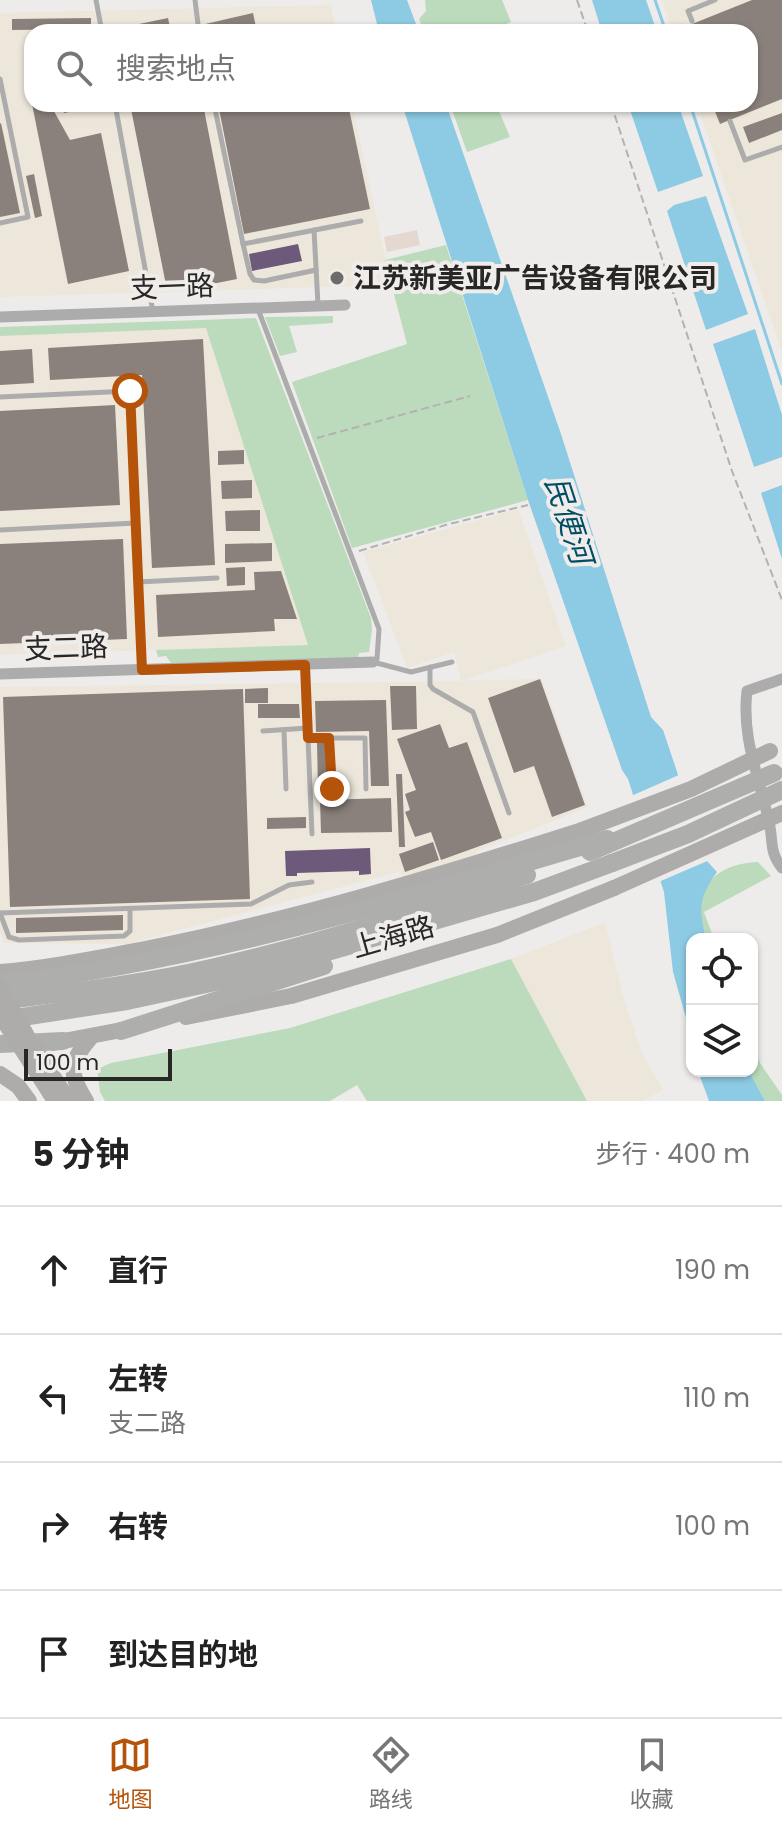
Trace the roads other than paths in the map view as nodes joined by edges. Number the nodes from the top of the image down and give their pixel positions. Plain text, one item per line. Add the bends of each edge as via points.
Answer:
1 (96, 0) edge
2 (195, 0) edge
3 (715, 0) edge
4 (692, 21) dead end
5 (100, 24) edge
6 (198, 24) edge
7 (0, 79) edge
8 (116, 112) edge
9 (216, 112) edge
10 (730, 121) dead end
11 (782, 147) edge
12 (361, 221) dead end
13 (0, 223) edge
14 (314, 230) junction
15 (243, 244) junction
16 (316, 270) junction
17 (345, 305) dead end
18 (318, 306) junction
19 (258, 308) junction
20 (154, 312) junction
21 (0, 317) edge
22 (0, 397) edge
23 (136, 523) junction
24 (0, 530) edge
25 (217, 578) dead end
26 (138, 582) junction
27 (373, 662) junction
28 (452, 662) dead end
29 (305, 665) junction
30 (430, 667) junction
31 (142, 670) junction
32 (0, 674) edge
33 (782, 679) edge
34 (308, 728) junction
35 (284, 730) junction
36 (263, 731) dead end
37 (308, 738) junction
38 (329, 738) junction
39 (776, 748) edge
40 (779, 777) edge
41 (286, 789) dead end
42 (332, 789) dead end
43 (366, 789) dead end
44 (509, 813) dead end
45 (782, 813) edge
46 (312, 834) dead end
47 (587, 842) junction
48 (780, 863) edge
49 (312, 882) dead end
50 (534, 892) junction
51 (130, 909) junction
52 (0, 912) edge
53 (0, 961) edge
54 (39, 967) junction
55 (0, 972) edge
56 (0, 986) edge
57 (0, 1001) edge
58 (0, 1017) edge
59 (121, 1031) junction
60 (91, 1037) junction
61 (63, 1041) junction
62 (0, 1044) edge
63 (0, 1053) edge
64 (0, 1074) edge
65 (29, 1101) edge
66 (55, 1101) edge
67 (69, 1101) edge
68 (86, 1101) edge

1 - 5 lane
2 - 6 lane
3 - 4 lane via 688,11
7 - 13 lane via 28,217
8 - 20 lane
9 - 15 lane
10 - 11 lane via 745,160
12 - 14 lane
14 - 15 lane
14 - 16 lane
15 - 16 lane via 254,280
16 - 18 lane
17 - 18 street, 支一路
18 - 19 street, 支一路
19 - 20 street, 支一路
19 - 27 lane via 379,629
20 - 21 street, 支一路
22 - 23 lane via 130,391
23 - 24 lane
23 - 26 lane
25 - 26 lane
26 - 31 lane
27 - 29 street, 支二路
27 - 30 lane via 411,672
28 - 30 lane
29 - 31 street, 支二路
29 - 34 lane
30 - 44 lane via 433,689 460,702 475,717
31 - 32 street, 支二路
33 - 48 street via 747,691 745,708 746,739 771,830 771,849
34 - 35 lane
34 - 37 lane
35 - 36 lane
35 - 41 lane
37 - 38 lane
37 - 46 lane
38 - 42 lane
38 - 43 lane via 365,738
39 - 47 main road, 上海路, bridge
40 - 47 highway, 上海路, bridge via 659,823
40 - 50 highway, 上海路, bridge via 688,834
45 - 59 main road, 上海路, bridge via 497,935 291,996
47 - 54 main road, 上海路 via 240,930
47 - 56 highway via 366,908 209,947
47 - 57 highway, 上海路 via 364,929 225,965
49 - 51 lane via 289,885 251,904
50 - 58 highway, 上海路 via 200,987
50 - 59 highway via 482,917
51 - 52 lane
51 - 52 lane via 130,931 124,936 12,940
53 - 54 main road via 6,966
54 - 55 main road, 上海路
56 - 67 main road, bridge
58 - 66 main road, bridge
59 - 60 main road, 上海路
60 - 61 main road, 上海路
60 - 68 main road via 76,1055 72,1070
61 - 62 highway
61 - 63 main road, 上海路
64 - 65 main road

